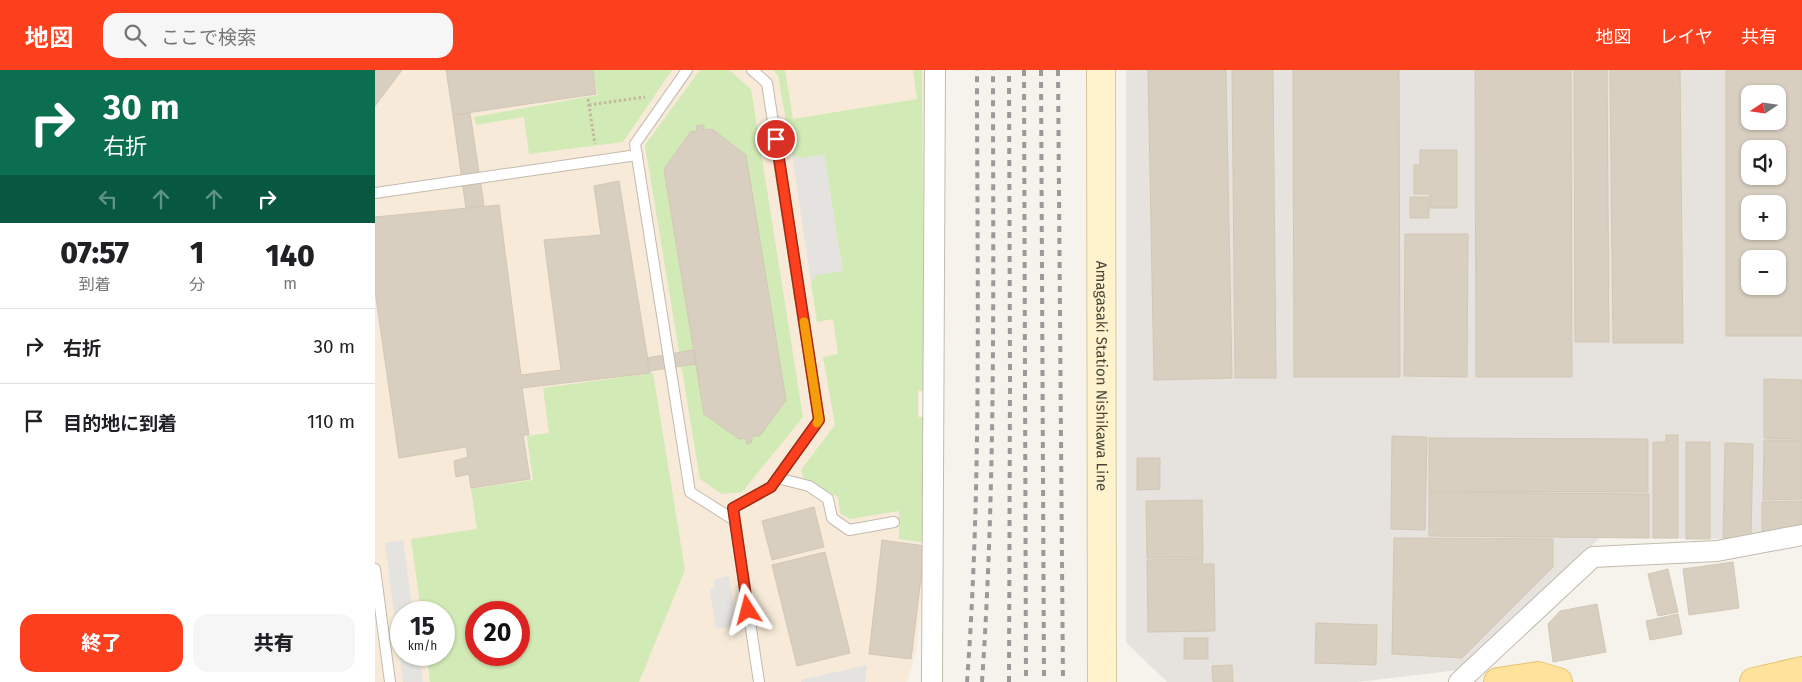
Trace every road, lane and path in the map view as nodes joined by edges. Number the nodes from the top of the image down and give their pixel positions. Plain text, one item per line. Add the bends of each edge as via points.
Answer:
1 (687, 70) edge
2 (752, 70) edge
3 (935, 70) edge
4 (1101, 70) edge
5 (652, 96) dead end
6 (588, 99) dead end
7 (589, 105) junction
8 (595, 147) dead end
9 (637, 155) junction
10 (375, 193) edge
11 (777, 478) junction
12 (734, 520) junction
13 (895, 522) dead end
14 (1802, 535) edge
15 (375, 569) edge
16 (1802, 671) edge
17 (390, 682) edge
18 (759, 682) edge
19 (932, 682) edge
20 (1102, 682) edge
21 (1459, 682) edge
22 (1498, 682) edge
23 (1558, 682) edge
24 (1754, 682) edge

1 - 9 lane via 635,144
2 - 11 lane via 767,83 819,420
3 - 19 street
4 - 20 main road, Amagasaki Station Nishikawa Line
5 - 7 path
6 - 7 path
7 - 8 path
9 - 10 lane
9 - 12 lane via 690,492
11 - 12 lane via 771,487 733,508
11 - 13 lane via 809,486 828,499 831,518 849,530
12 - 18 lane
14 - 21 street via 1717,551 1593,557
15 - 17 lane
16 - 24 main road
22 - 23 main road via 1538,676

